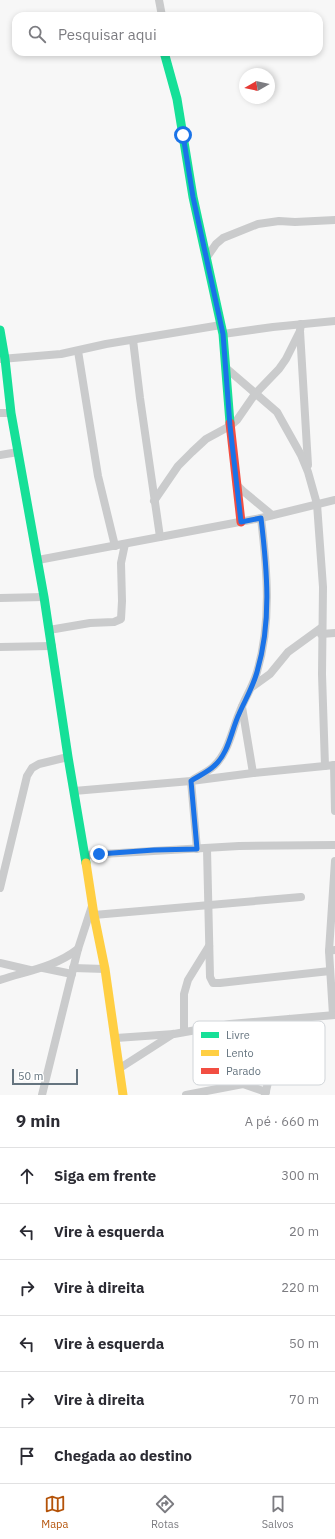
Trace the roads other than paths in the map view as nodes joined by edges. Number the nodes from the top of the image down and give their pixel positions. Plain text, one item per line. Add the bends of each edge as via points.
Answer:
1 (158, 0) edge
2 (161, 12) edge
3 (165, 56) edge
4 (335, 220) edge
5 (207, 257) junction
6 (335, 322) edge
7 (301, 328) junction
8 (222, 329) junction
9 (0, 330) edge
10 (133, 340) junction
11 (78, 351) junction
12 (3, 359) edge
13 (226, 368) junction
14 (255, 394) junction
15 (0, 413) edge
16 (11, 413) junction
17 (230, 426) junction
18 (18, 452) junction
19 (0, 455) edge
20 (308, 472) junction
21 (236, 483) junction
22 (335, 500) edge
23 (154, 501) junction
24 (317, 504) junction
25 (272, 515) junction
26 (261, 518) junction
27 (241, 522) junction
28 (160, 537) junction
29 (125, 544) junction
30 (115, 546) junction
31 (38, 560) junction
32 (44, 597) junction
33 (0, 598) edge
34 (49, 630) junction
35 (321, 631) junction
36 (335, 633) edge
37 (52, 646) junction
38 (0, 647) edge
39 (251, 688) junction
40 (242, 707) junction
41 (68, 757) junction
42 (331, 765) edge
43 (253, 773) junction
44 (191, 781) junction
45 (74, 791) junction
46 (335, 811) edge
47 (335, 845) edge
48 (206, 848) junction
49 (197, 849) junction
50 (86, 855) junction
51 (335, 861) edge
52 (0, 888) edge
53 (301, 897) dead end
54 (92, 904) junction
55 (209, 906) junction
56 (94, 915) junction
57 (210, 946) junction
58 (78, 949) junction
59 (332, 950) edge
60 (0, 963) edge
61 (43, 968) junction
62 (105, 969) junction
63 (30, 970) junction
64 (72, 971) junction
65 (330, 971) junction
66 (0, 980) edge
67 (334, 1015) edge
68 (290, 1019) joint
69 (266, 1021) edge
70 (193, 1030) edge
71 (184, 1032) junction
72 (174, 1034) junction
73 (116, 1038) junction
74 (120, 1068) junction
75 (239, 1085) edge
76 (245, 1085) edge
77 (199, 1094) edge
78 (266, 1094) edge
79 (42, 1095) edge
80 (123, 1095) edge
81 (186, 1095) edge

1 - 2 street
3 - 5 street via 177,99 188,171
4 - 5 street via 258,224 223,238
5 - 8 street
6 - 7 street
7 - 8 street
7 - 14 street via 279,369
7 - 20 street
8 - 10 street
8 - 13 street
9 - 12 street
10 - 11 street
10 - 23 street
11 - 12 street
11 - 30 street via 98,476
12 - 16 street
13 - 14 street
13 - 17 street
14 - 17 street
14 - 20 street via 277,412
15 - 16 street
16 - 18 street
17 - 21 street
17 - 23 street via 206,439 192,452 178,466
18 - 19 street
18 - 31 street
20 - 24 street
21 - 25 street
21 - 27 street
22 - 24 street
23 - 28 street
24 - 25 street
24 - 35 street via 323,587
25 - 26 street
26 - 27 street
26 - 39 street via 267,565 266,621 257,673
27 - 28 street
28 - 29 street
29 - 30 street
29 - 34 street via 121,563 121,619
30 - 31 street
31 - 32 street
32 - 33 street
32 - 34 street
34 - 37 street
35 - 36 street
35 - 39 street via 288,652 270,674
35 - 42 street
37 - 38 street
37 - 41 street
39 - 40 street
40 - 43 street
40 - 44 street via 232,736 221,757 214,766
41 - 45 street
41 - 52 street via 39,764 32,768 27,776
42 - 43 street
42 - 46 street
43 - 44 street
44 - 45 street
44 - 49 street
45 - 50 street
47 - 48 street
48 - 49 street
48 - 55 street
49 - 50 street
50 - 54 street
51 - 59 street
53 - 55 street
54 - 56 street
54 - 58 street
55 - 56 street
55 - 57 street
56 - 62 street
57 - 65 street via 210,977 213,982
57 - 71 street via 188,980 184,994
58 - 61 street
58 - 64 street
59 - 65 street
60 - 63 street
61 - 63 street
61 - 64 street
62 - 64 street
62 - 73 street
63 - 66 street
64 - 79 street
65 - 67 street
67 - 68 street
68 - 69 street
70 - 71 street
71 - 72 street
72 - 73 street
72 - 74 street
73 - 74 street
74 - 80 street
75 - 77 street
76 - 78 street
77 - 81 street

